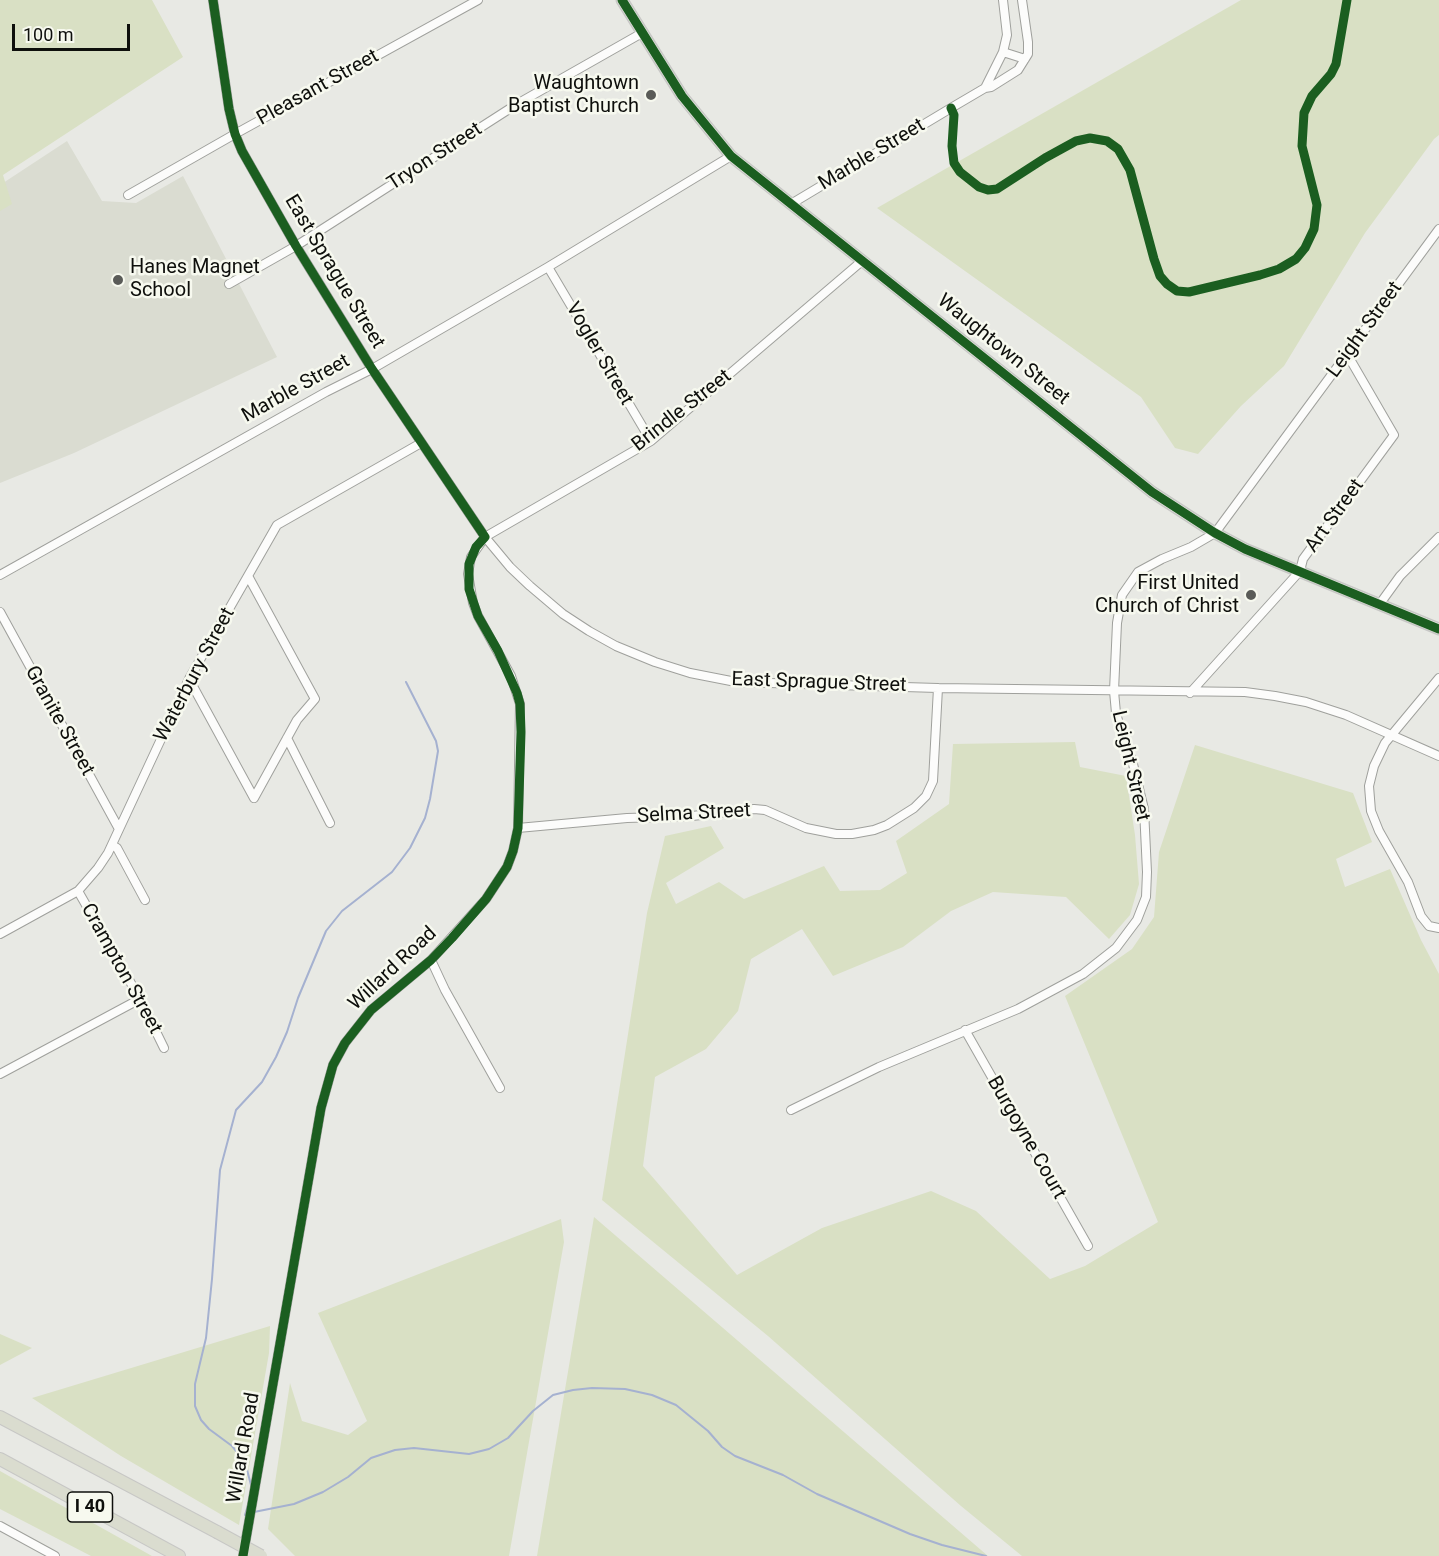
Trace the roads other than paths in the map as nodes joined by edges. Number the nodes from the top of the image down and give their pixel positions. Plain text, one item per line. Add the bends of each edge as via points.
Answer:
1 (213, 0) edge
2 (478, 0) edge
3 (622, 0) edge
4 (1003, 0) edge
5 (1022, 0) edge
6 (642, 33) junction
7 (1003, 52) junction
8 (1025, 59) junction
9 (985, 88) junction
10 (235, 134) junction
11 (731, 156) junction
12 (129, 195) dead end
13 (791, 204) junction
14 (1439, 229) edge
15 (296, 246) junction
16 (862, 261) junction
17 (548, 267) junction
18 (229, 284) dead end
19 (1347, 354) junction
20 (372, 369) junction
21 (651, 441) junction
22 (421, 443) junction
23 (1215, 533) junction
24 (485, 537) junction
25 (1439, 537) edge
26 (1300, 572) junction
27 (0, 575) edge
28 (248, 576) junction
29 (1378, 605) junction
30 (0, 612) edge
31 (1439, 629) edge
32 (1439, 678) edge
33 (189, 679) junction
34 (938, 688) junction
35 (1114, 691) junction
36 (1190, 693) junction
37 (1393, 735) junction
38 (287, 738) junction
39 (1439, 756) edge
40 (330, 823) dead end
41 (518, 828) junction
42 (119, 829) junction
43 (111, 845) junction
44 (78, 891) junction
45 (146, 900) dead end
46 (1439, 928) edge
47 (0, 934) edge
48 (431, 960) junction
49 (140, 999) junction
50 (965, 1030) junction
51 (164, 1047) dead end
52 (0, 1074) edge
53 (500, 1088) dead end
54 (791, 1110) dead end
55 (1088, 1246) dead end
56 (0, 1417) edge
57 (0, 1459) edge
58 (0, 1526) edge
59 (55, 1556) edge
60 (179, 1556) edge
61 (243, 1556) edge
62 (261, 1556) edge

1 - 10 street, East Sprague Street
2 - 10 street, Pleasant Street
3 - 6 main road, Waughtown Street
4 - 7 street via 1007,35
5 - 8 street via 1028,42
6 - 11 main road, Waughtown Street via 682,96
6 - 15 street, Tryon Street via 518,104
7 - 8 street
7 - 9 street
8 - 9 street, Marble Street via 1018,70
9 - 13 street, Marble Street
10 - 12 street, Pleasant Street
10 - 15 street, East Sprague Street
11 - 13 main road, Waughtown Street
11 - 17 street, Marble Street
13 - 16 main road, Waughtown Street
14 - 19 street, Leight Street
15 - 18 street, Tryon Street
15 - 20 street, East Sprague Street
16 - 21 street, Brindle Street
16 - 23 main road, Waughtown Street via 1152,492
17 - 20 street, Marble Street
17 - 21 street, Vogler Street
19 - 23 street, Leight Street
19 - 26 street, Art Street via 1394,435 1303,559
20 - 22 street, East Sprague Street
20 - 27 street, Marble Street
21 - 24 street, Brindle Street
22 - 24 street, East Sprague Street
22 - 28 street, Waterbury Street via 277,525
23 - 26 main road, Waughtown Street
23 - 35 street, Leight Street via 1138,573 1122,595
24 - 34 street, East Sprague Street via 510,567 563,614 616,646 673,669 736,682
24 - 41 street, Willard Road via 468,564 469,581 478,616 511,676 520,704
25 - 29 street
26 - 29 main road, Waughtown Street
26 - 36 street, Art Street
28 - 33 street, Waterbury Street
28 - 38 street via 315,699
29 - 31 main road, Waughtown Street
30 - 42 street, Granite Street
32 - 37 street
33 - 38 street via 254,798
33 - 42 street, Waterbury Street
34 - 35 street, East Sprague Street
34 - 41 street, Selma Street via 933,781 914,808 874,830 836,834 806,828 754,809
35 - 36 street, East Sprague Street
35 - 50 street, Leight Street via 1116,713 1144,809 1146,897 1137,921 1116,948 1083,974 1018,1009
36 - 37 street, East Sprague Street via 1245,692 1306,702
37 - 39 street, East Sprague Street
37 - 46 street via 1374,766 1371,811 1421,916 1429,926
38 - 40 street
41 - 48 street, Willard Road via 513,851 497,885
42 - 43 street, Waterbury Street
43 - 44 street, Waterbury Street
43 - 45 street via 117,848
44 - 47 street, Waterbury Street
44 - 49 street, Crampton Street
48 - 53 street
48 - 61 street, Willard Road via 371,1010 333,1065 321,1108
49 - 51 street, Crampton Street
49 - 52 street
50 - 54 street, Leight Street via 842,1083
50 - 55 street, Burgoyne Court
56 - 62 highway, I 40, bridge
57 - 60 highway, I 40
58 - 59 street

